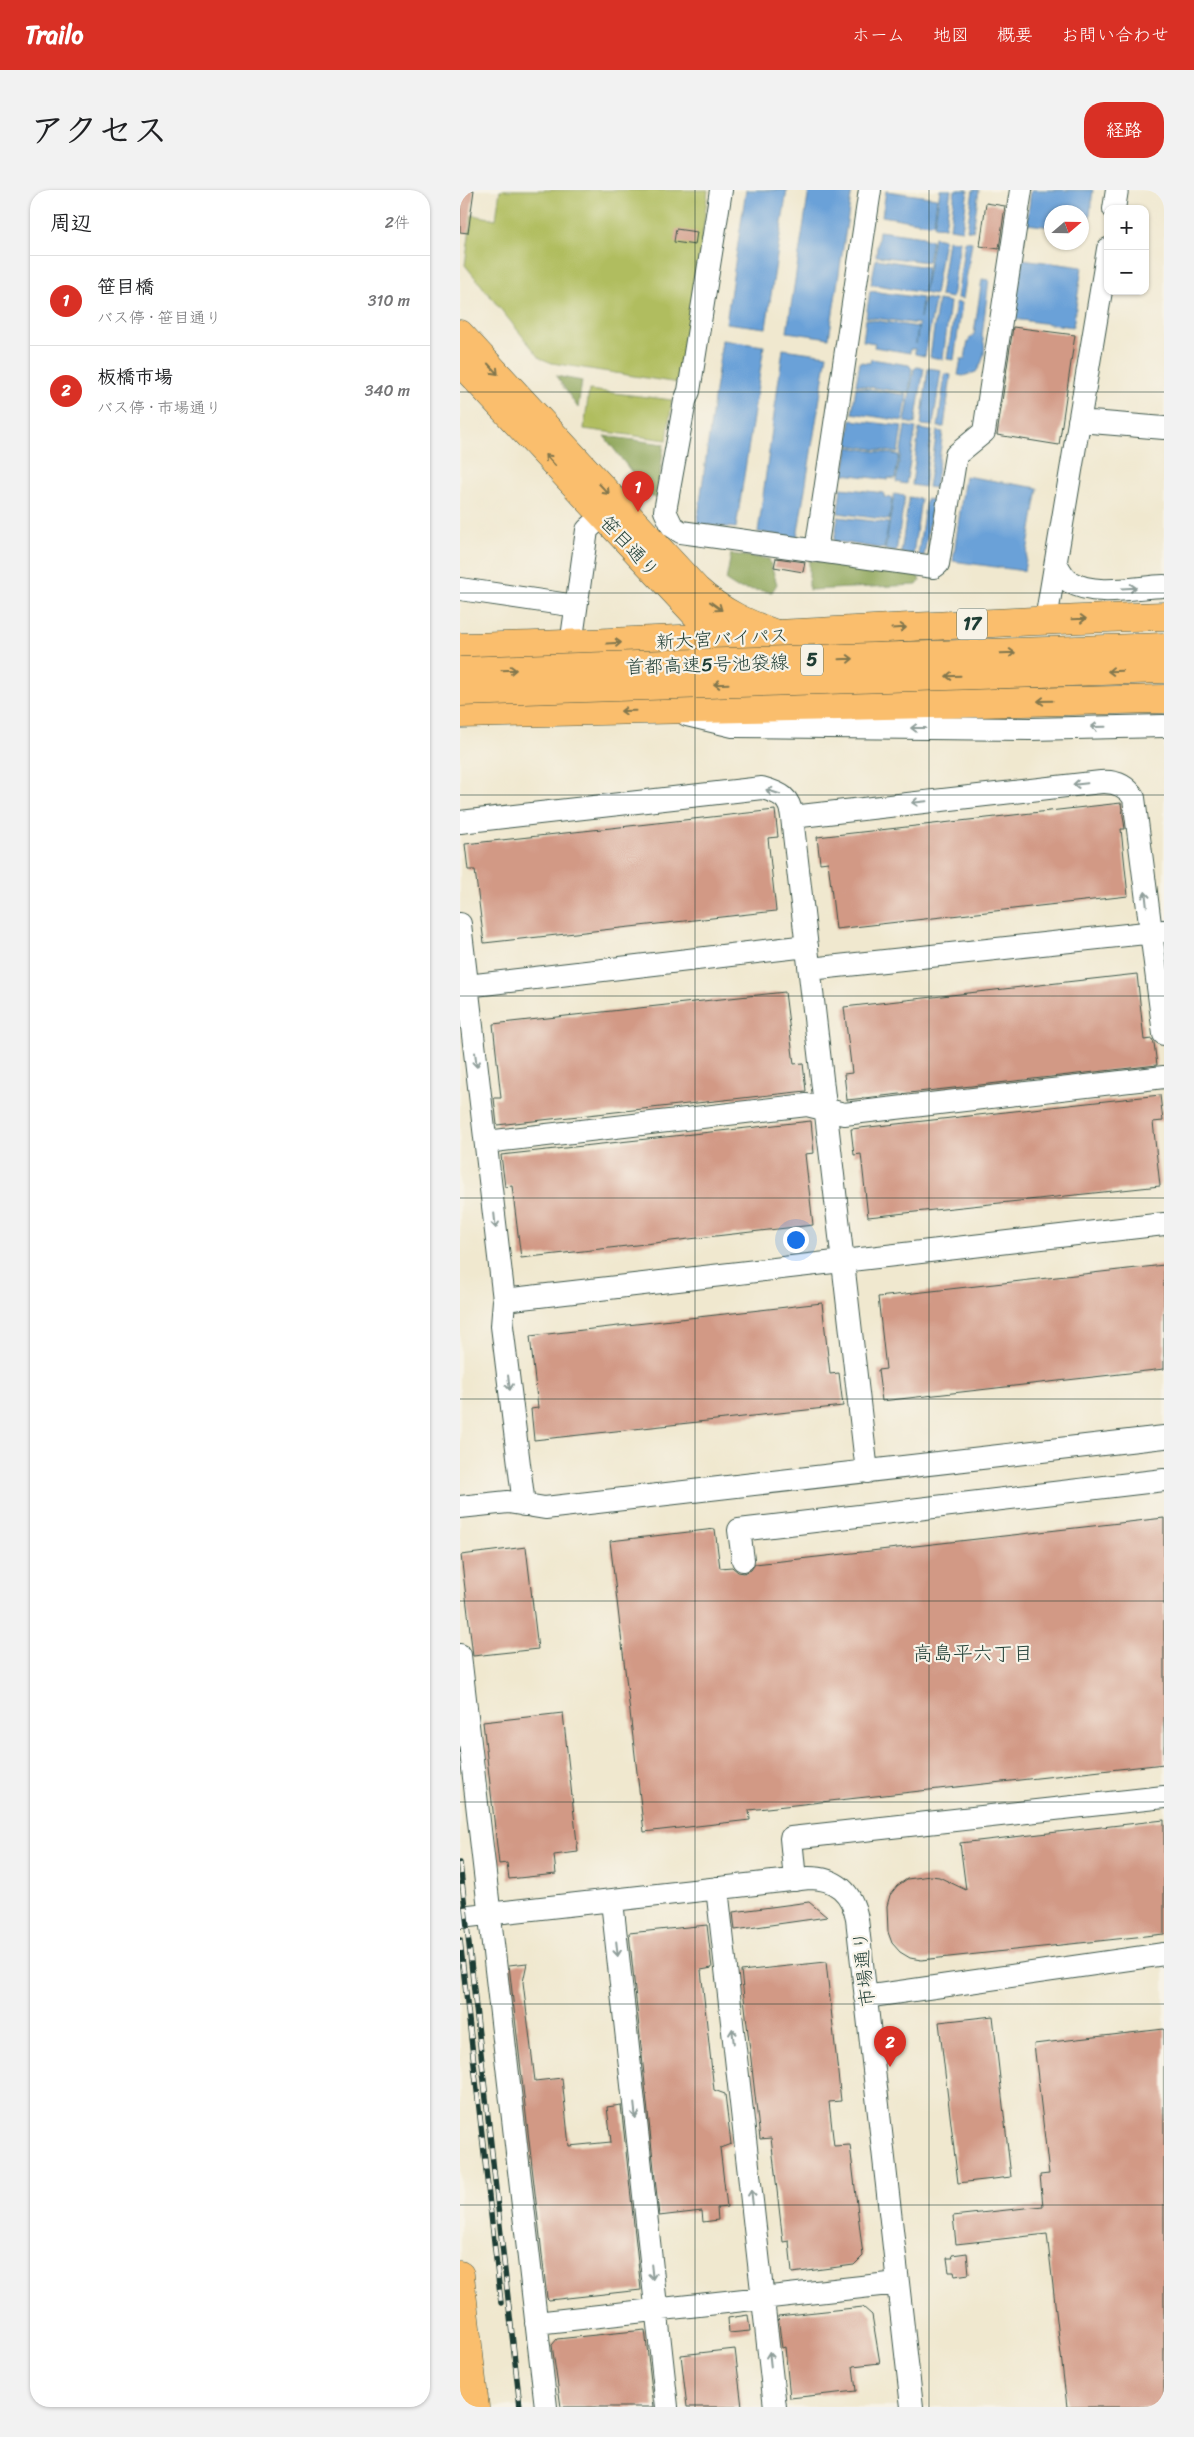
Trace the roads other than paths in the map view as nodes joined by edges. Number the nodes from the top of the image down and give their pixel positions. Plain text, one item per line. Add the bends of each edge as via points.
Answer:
1 (721, 190) edge
2 (870, 190) edge
3 (1021, 190) edge
4 (1118, 190) edge
5 (1115, 205) edge
6 (1104, 285) edge
7 (460, 334) edge
8 (460, 362) edge
9 (1079, 421) junction
10 (1164, 428) edge
11 (602, 516) junction
12 (816, 551) junction
13 (1056, 563) junction
14 (1164, 586) edge
15 (460, 590) edge
16 (576, 606) junction
17 (1164, 616) edge
18 (1046, 620) junction
19 (780, 635) junction
20 (717, 638) junction
21 (571, 645) junction
22 (460, 647) edge
23 (1164, 647) edge
24 (1164, 669) edge
25 (460, 671) edge
26 (460, 692) edge
27 (1164, 699) edge
28 (817, 706) junction
29 (667, 710) junction
30 (460, 714) edge
31 (1164, 726) edge
32 (792, 817) junction
33 (460, 822) edge
34 (460, 924) edge
35 (1157, 932) edge
36 (807, 946) junction
37 (810, 969) junction
38 (467, 986) junction
39 (1164, 1034) edge
40 (1164, 1077) edge
41 (826, 1110) junction
42 (486, 1142) junction
43 (1164, 1224) edge
44 (843, 1259) junction
45 (504, 1300) junction
46 (1164, 1437) edge
47 (867, 1472) junction
48 (1164, 1480) edge
49 (524, 1505) junction
50 (460, 1507) edge
51 (743, 1560) dead end
52 (460, 1655) edge
53 (1164, 1797) edge
54 (795, 1880) junction
55 (717, 1888) junction
56 (612, 1901) junction
57 (490, 1914) junction
58 (460, 1917) edge
59 (1164, 1954) edge
60 (865, 1997) junction
61 (460, 2275) edge
62 (898, 2283) junction
63 (763, 2298) junction
64 (656, 2310) junction
65 (536, 2323) junction
66 (475, 2407) edge
67 (546, 2407) edge
68 (668, 2407) edge
69 (775, 2407) edge
70 (912, 2407) edge

1 - 12 street via 690,391 685,401 665,511 668,520 681,532
2 - 12 street
3 - 12 street via 984,432 956,455 938,564 934,567
4 - 5 street
6 - 9 street
7 -> 19 main road, 笹目通り via 703,595 745,624
11 -> 8 main road, 笹目通り
9 - 10 street
9 - 13 street
11 - 16 street via 587,530
11 - 20 main road, 笹目通り
13 -> 14 street via 1063,576 1089,588
13 - 18 street
15 - 16 street
16 - 21 street
18 -> 17 main road, 新大宮バイパス / 17
19 -> 18 main road, 新大宮バイパス / 17
19 - 20 main road, 新大宮バイパス / 17
21 -> 20 main road, 新大宮バイパス / 17
20 - 28 main road, 笹目通り via 752,673 780,692
21 - 22 main road, 新大宮バイパス / 17
25 -> 23 main road, 首都高速5号池袋線 / 5, bridge
24 -> 26 main road, 首都高速5号池袋線 / 5, bridge
27 -> 28 main road
28 - 29 main road
29 -> 30 main road
31 -> 29 street via 733,726
32 -> 33 street via 791,806 785,797 762,788
35 -> 32 street via 1134,798 1118,783 1101,782
32 - 36 street
34 - 38 street
35 - 37 street
35 - 39 street
36 - 37 street
36 - 38 street
37 - 41 street
38 -> 42 street
40 - 41 street via 844,1114
41 - 42 street via 807,1105
41 - 44 street
42 -> 45 street
43 - 44 street
44 - 45 street
44 - 47 street
45 -> 49 street via 502,1326
46 - 47 street
47 - 49 street via 545,1508
48 - 51 street via 739,1530
49 - 50 street via 508,1502
52 - 57 street
53 - 54 street via 791,1838
54 - 55 street, 市場通り
54 - 60 street, 市場通り via 829,1880 850,1897 857,1919
55 - 56 street, 市場通り
63 -> 55 street
56 - 57 street, 市場通り
56 -> 64 street
57 - 58 street, 市場通り
57 - 65 street
59 - 60 street
60 - 62 street, 市場通り
61 - 66 main road
62 - 63 street
62 - 70 street, 市場通り
63 - 64 street
69 -> 63 street
64 - 65 street
64 - 68 street
65 - 67 street

